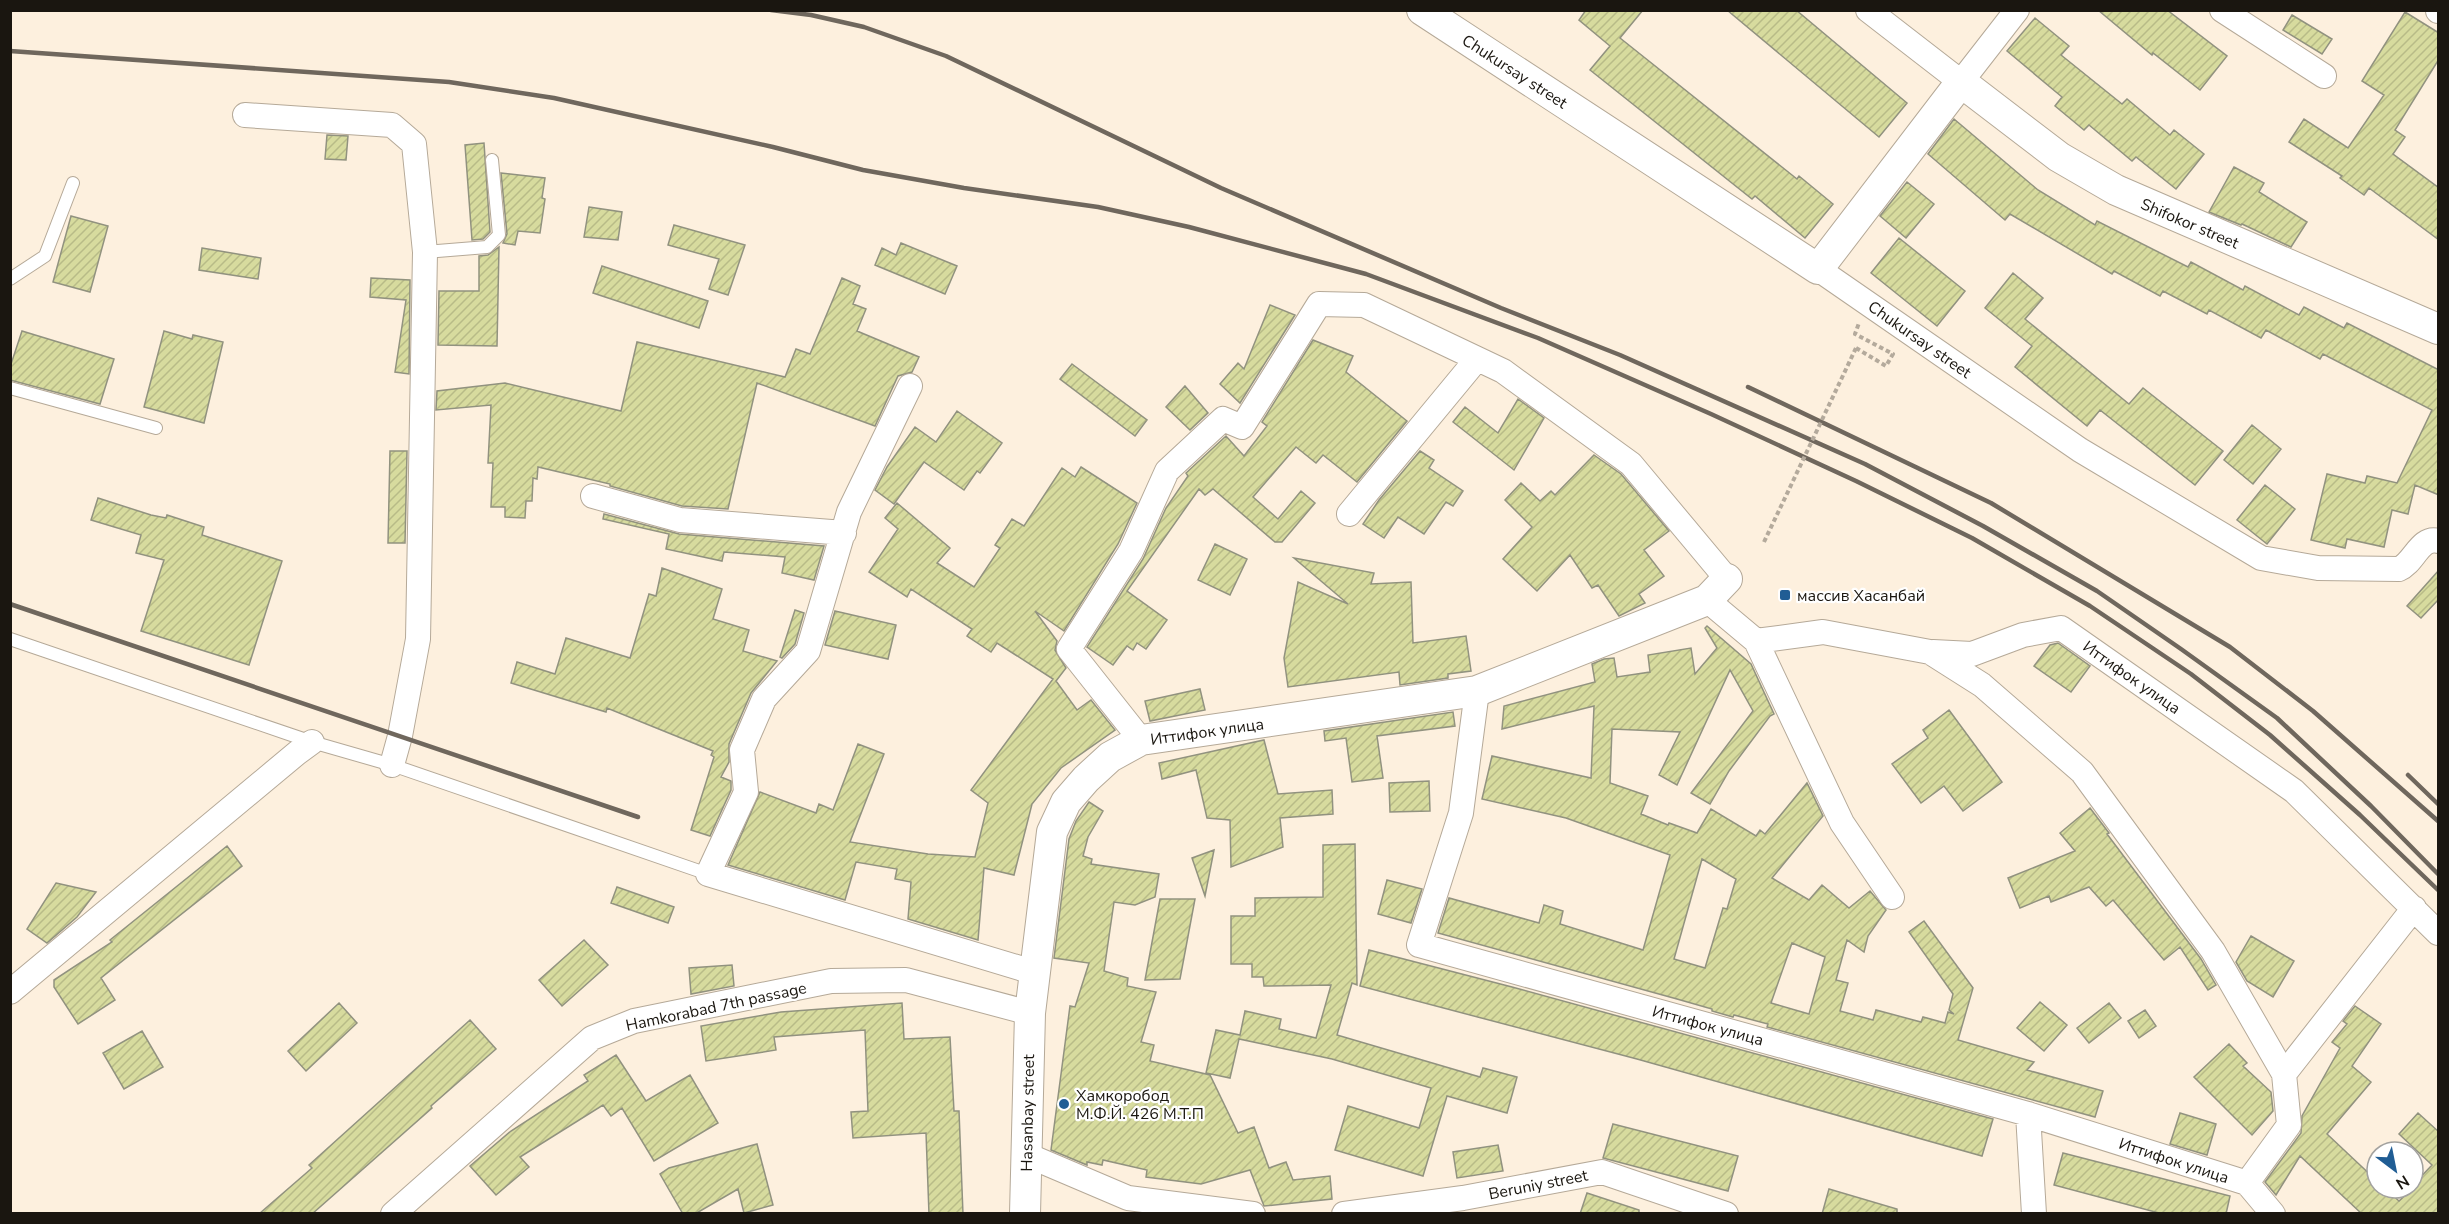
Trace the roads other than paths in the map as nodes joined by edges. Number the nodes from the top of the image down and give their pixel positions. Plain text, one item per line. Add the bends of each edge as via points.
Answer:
1 (1422, 10) edge
2 (1868, 10) edge
3 (2017, 10) edge
4 (2222, 10) edge
5 (2324, 76) dead end
6 (1961, 82) junction
7 (245, 115) dead end
8 (492, 160) dead end
9 (73, 183) dead end
10 (425, 252) junction
11 (1818, 269) junction
12 (10, 279) edge
13 (2439, 329) edge
14 (1477, 359) junction
15 (910, 386) dead end
16 (10, 388) edge
17 (156, 428) dead end
18 (593, 496) dead end
19 (1349, 514) dead end
20 (844, 532) junction
21 (2439, 541) edge
22 (1717, 590) junction
23 (10, 639) edge
24 (1756, 641) junction
25 (1930, 652) junction
26 (1477, 691) junction
27 (1141, 740) junction
28 (312, 742) junction
29 (393, 765) junction
30 (708, 874) junction
31 (1892, 897) dead end
32 (2414, 908) junction
33 (2439, 933) edge
34 (1033, 972) junction
35 (12, 989) edge
36 (1030, 1013) junction
37 (2284, 1074) junction
38 (2028, 1114) junction
39 (1027, 1155) junction
40 (2247, 1183) junction
41 (393, 1214) edge
42 (1025, 1214) edge
43 (1253, 1214) edge
44 (1344, 1214) edge
45 (1726, 1214) edge
46 (2034, 1214) edge
47 (2273, 1214) edge

1 - 11 street, Chukursay street
2 - 6 street, Shifokor street
3 - 6 street
4 - 5 street
6 - 11 street
6 - 13 street, Shifokor street via 2060,157 2116,190
7 - 10 street via 392,125 414,144
8 - 10 lane via 499,235 487,247
9 - 12 lane via 45,256
10 - 29 street via 418,639
11 - 21 street, Chukursay street via 2080,450 2261,558 2318,568 2399,569 2426,542
14 - 19 street
14 - 22 street via 1503,371 1631,464
14 - 27 street via 1364,305 1320,304 1242,427 1223,419 1167,471 1131,551 1069,649
15 - 20 street via 849,512
16 - 17 lane
18 - 20 street via 680,520
20 - 30 street via 808,651 764,699 742,750 746,792
22 - 24 street
22 - 26 street, Иттифок улица
23 - 28 lane
24 - 25 street, Иттифок улица via 1823,633
24 - 31 street via 1842,823
25 - 32 street, Иттифок улица via 1972,654 2023,635 2061,628 2294,791
25 - 37 street, Иттифок улица via 1982,685 2082,772 2213,951
26 - 27 street, Иттифок улица
26 - 38 street, Иттифок улица via 1461,813 1419,945
27 - 34 street, Иттифок улица via 1110,757 1086,779 1066,802 1052,832
28 - 29 lane
28 - 35 street
29 - 30 lane
30 - 34 street
32 - 33 street, Иттифок улица
32 - 37 street
34 - 36 street, Иттифок улица
36 - 39 street, Hasanbay street
36 - 41 street, Hamkorabad 7th passage via 906,980 831,981 634,1021 592,1038
37 - 40 street, Иттифок улица via 2289,1125
38 - 40 street, Иттифок улица
38 - 46 street
39 - 42 street, Hasanbay street
39 - 43 street via 1128,1198
40 - 47 street, Иттифок улица
44 - 45 street, Beruniy street via 1463,1198 1602,1172

